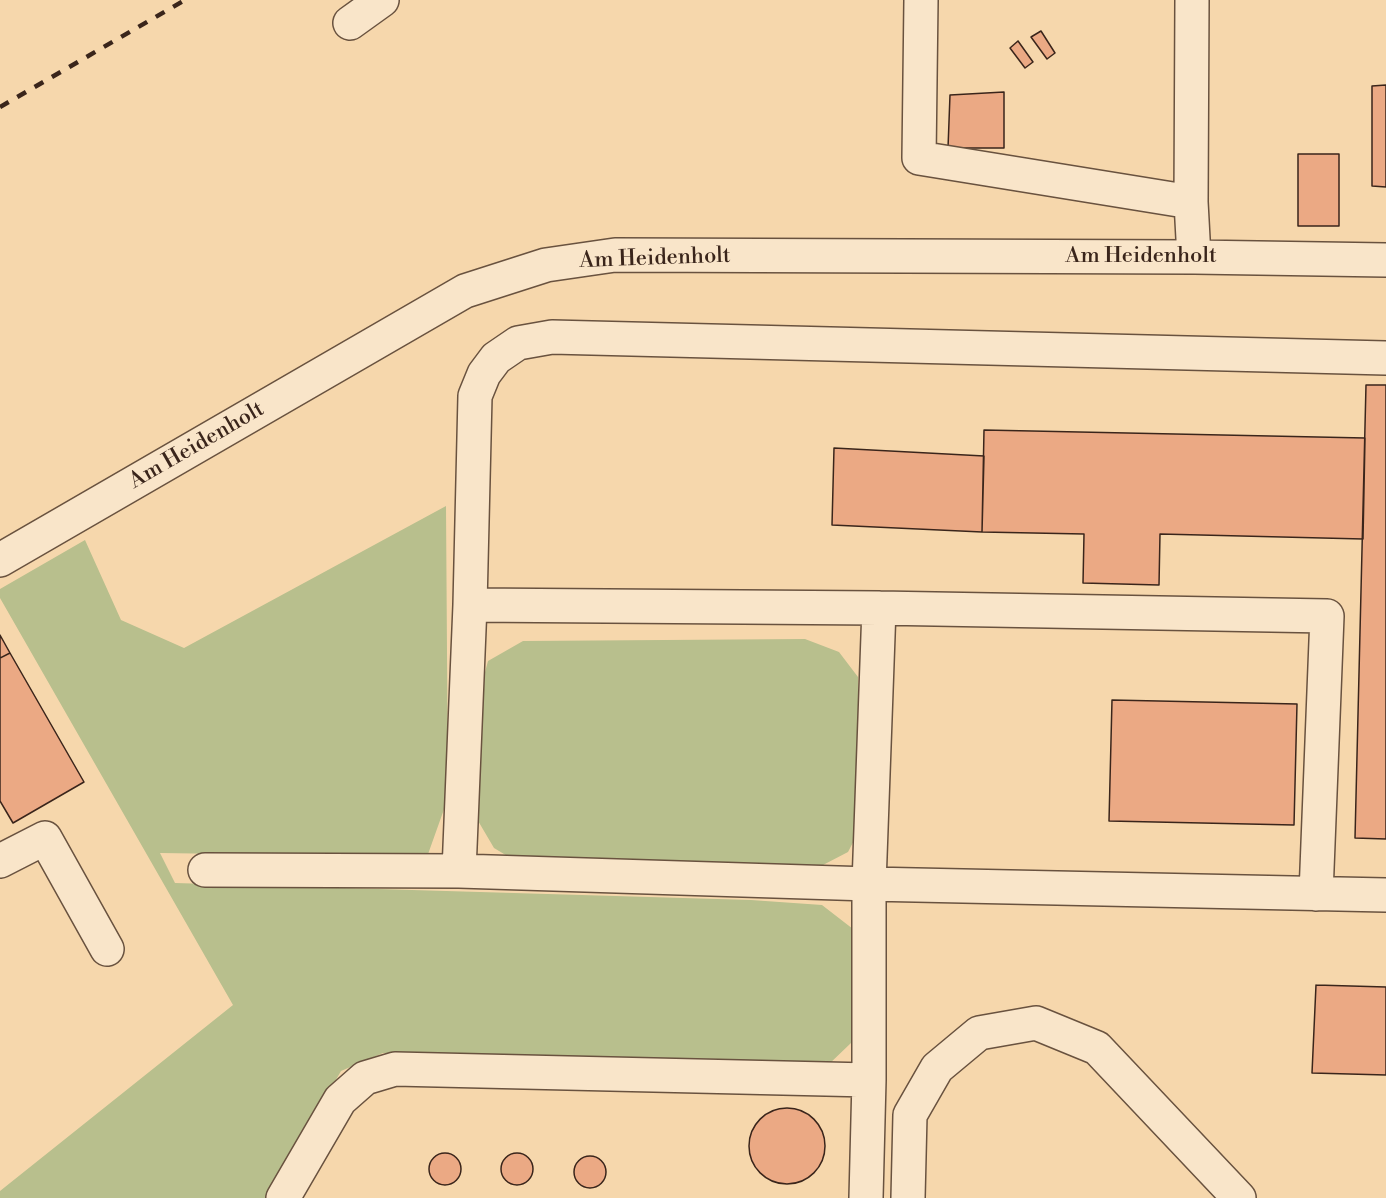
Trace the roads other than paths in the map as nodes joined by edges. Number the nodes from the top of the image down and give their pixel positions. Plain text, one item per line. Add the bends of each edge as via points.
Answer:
1 (382, 0) edge
2 (921, 0) edge
3 (1192, 0) edge
4 (350, 23) dead end
5 (1191, 202) junction
6 (1194, 257) junction
7 (1386, 260) edge
8 (1386, 358) edge
9 (0, 560) edge
10 (470, 605) junction
11 (879, 608) junction
12 (0, 861) edge
13 (205, 870) dead end
14 (459, 871) junction
15 (869, 884) junction
16 (1316, 894) junction
17 (1386, 895) edge
18 (107, 949) dead end
19 (869, 1080) junction
20 (283, 1198) edge
21 (866, 1198) edge
22 (908, 1198) edge
23 (1239, 1198) edge

1 - 4 street
2 - 5 street via 919,158
3 - 5 street
5 - 6 street
6 - 7 street, Am Heidenholt
6 - 9 street, Am Heidenholt via 615,255 546,265 465,291
8 - 10 street via 552,337 518,343 496,358 475,396
10 - 11 street
10 - 14 street
11 - 15 street
11 - 16 street via 1327,616
12 - 18 street via 45,838
13 - 14 street
14 - 15 street
15 - 16 street
15 - 19 street
16 - 17 street
19 - 20 street via 395,1069 365,1078 340,1100
19 - 21 street
22 - 23 street via 910,1115 937,1068 979,1033 1036,1023 1097,1048

